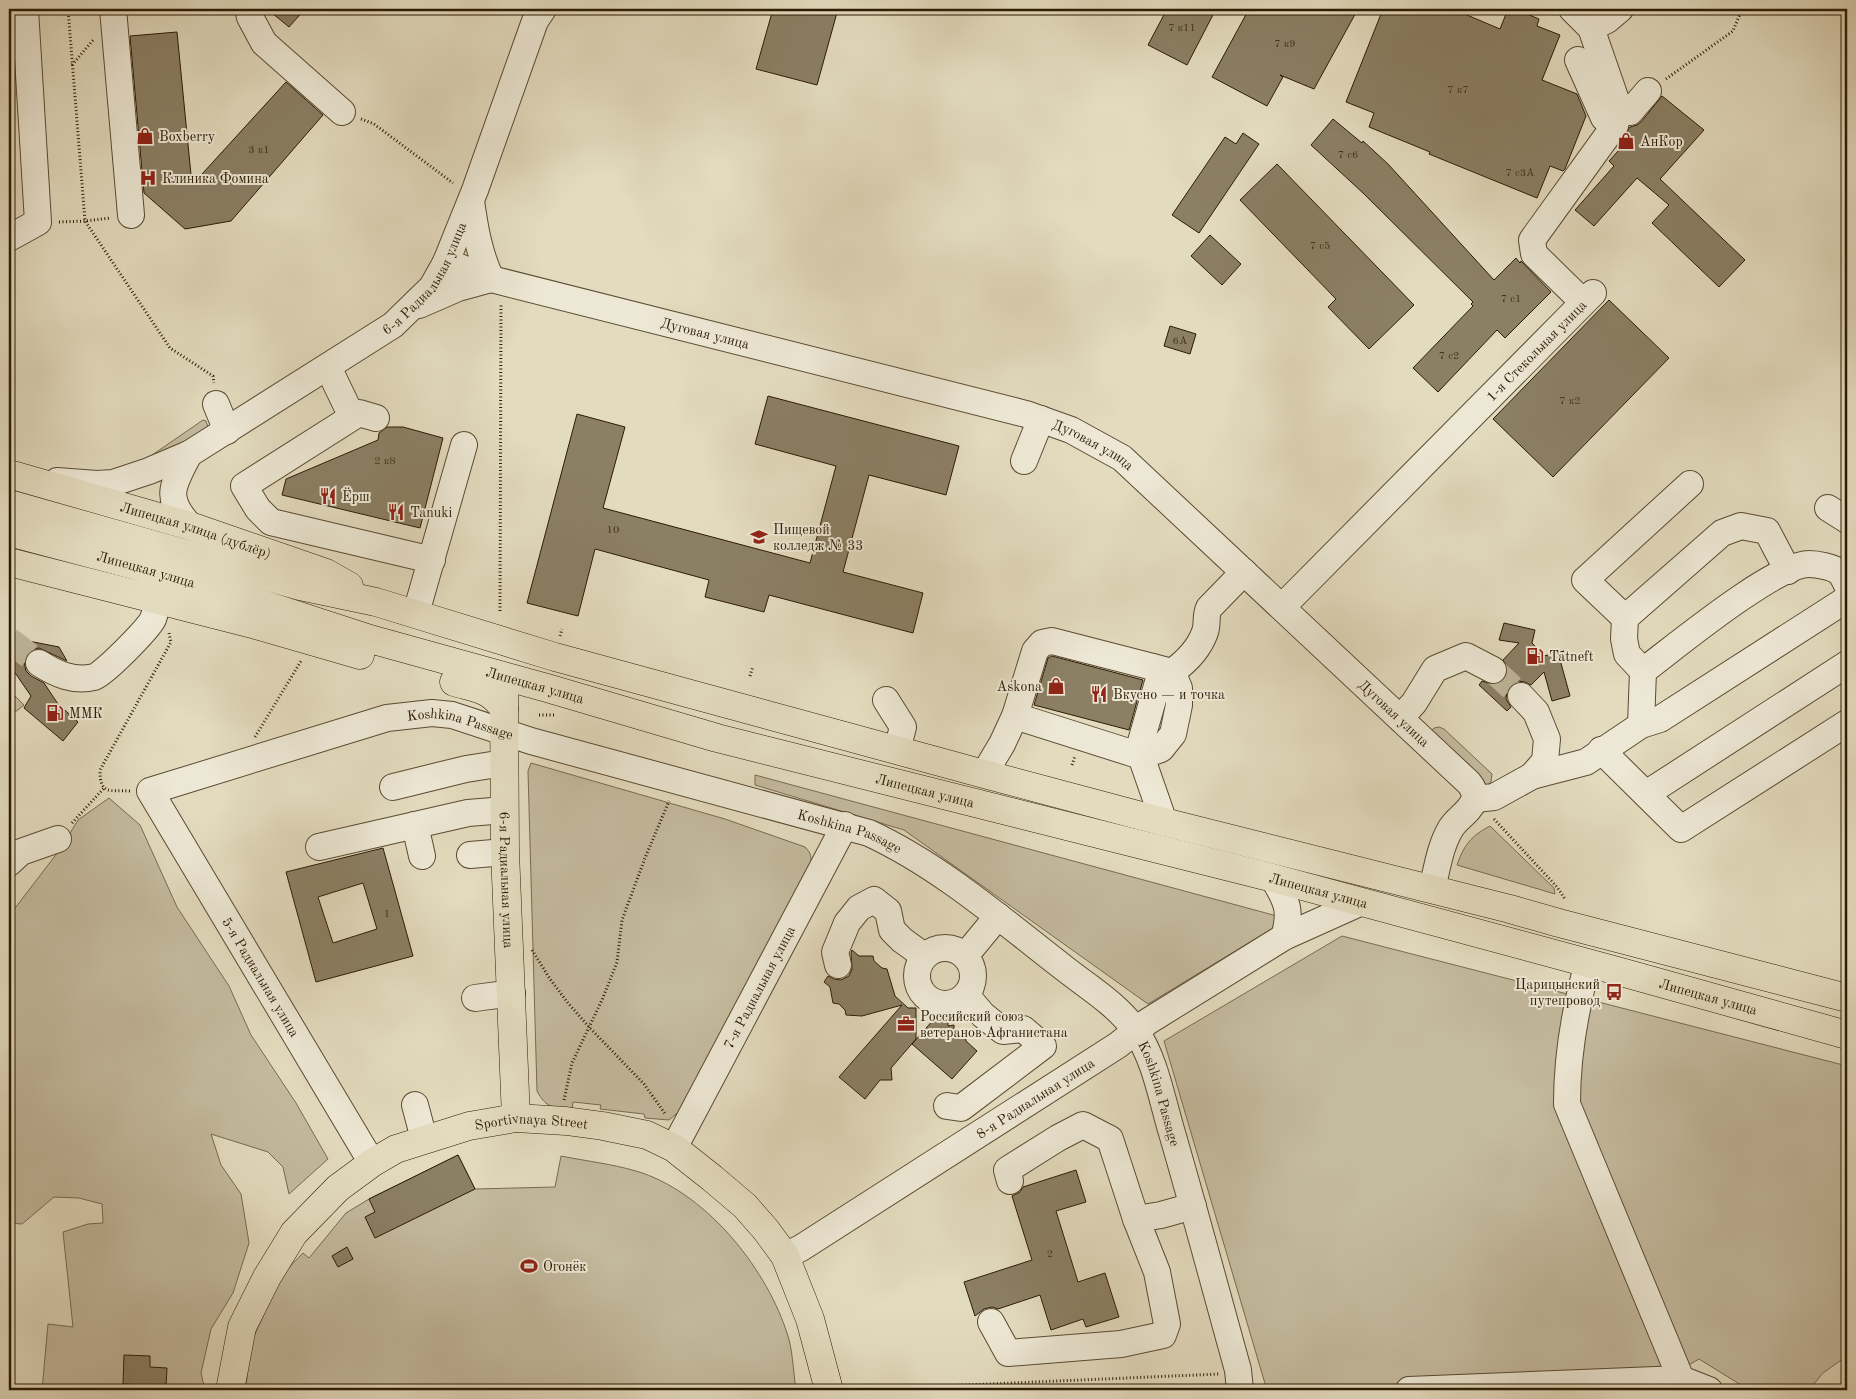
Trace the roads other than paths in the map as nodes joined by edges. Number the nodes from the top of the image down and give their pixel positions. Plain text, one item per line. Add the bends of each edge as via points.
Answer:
1 (25, 9) edge
2 (113, 9) edge
3 (248, 9) edge
4 (543, 9) edge
5 (1572, 9) edge
6 (1620, 9) edge
7 (1591, 28) junction
8 (1578, 60) dead end
9 (1648, 91) road end
10 (342, 112) road end
11 (1616, 119) junction
12 (462, 191) junction
13 (131, 215) road end
14 (9, 238) edge
15 (446, 262) junction
16 (496, 288) junction
17 (412, 309) junction
18 (328, 367) junction
19 (216, 404) road end
20 (1041, 420) junction
21 (227, 431) junction
22 (464, 445) dead end
23 (189, 454) junction
24 (1024, 461) dead end
25 (16, 476) edge
26 (1690, 484) dead end
27 (9, 504) edge
28 (190, 526) junction
29 (9, 532) edge
30 (432, 560) junction
31 (9, 562) edge
32 (1788, 571) junction
33 (1244, 572) junction
34 (1847, 585) edge
35 (1847, 599) edge
36 (158, 600) junction
37 (376, 602) junction
38 (1282, 607) junction
39 (416, 613) junction
40 (1625, 618) junction
41 (256, 625) junction
42 (370, 639) junction
43 (501, 641) junction
44 (39, 663) tunnel mouth
45 (1847, 664) edge
46 (1493, 670) tunnel mouth
47 (1162, 671) junction
48 (1643, 671) junction
49 (504, 677) junction
50 (1521, 696) tunnel mouth
51 (886, 700) dead end
52 (1015, 716) junction
53 (1400, 718) junction
54 (505, 721) junction
55 (1847, 723) edge
56 (1641, 724) junction
57 (897, 750) junction
58 (1141, 750) junction
59 (1601, 750) junction
60 (504, 763) junction
61 (984, 774) junction
62 (1532, 776) junction
63 (150, 791) joint
64 (1646, 794) junction
65 (1475, 799) junction
66 (504, 801) junction
67 (402, 808) junction
68 (1164, 822) junction
69 (845, 825) junction
70 (58, 839) road end
71 (319, 847) dead end
72 (505, 852) junction
73 (470, 855) dead end
74 (422, 856) dead end
75 (9, 862) edge
76 (1273, 878) junction
77 (1432, 889) junction
78 (1362, 902) junction
79 (998, 916) junction
80 (1284, 937) junction
81 (924, 956) junction
82 (965, 956) junction
83 (1588, 963) junction
84 (838, 965) dead end
85 (512, 993) junction
86 (966, 995) junction
87 (475, 998) dead end
88 (1847, 998) edge
89 (1136, 1031) junction
90 (1847, 1036) edge
91 (415, 1105) dead end
92 (947, 1106) dead end
93 (516, 1118) junction
94 (424, 1139) junction
95 (674, 1148) junction
96 (372, 1163) junction
97 (1010, 1181) dead end
98 (1193, 1206) junction
99 (1136, 1219) junction
100 (785, 1256) junction
101 (991, 1322) dead end
102 (1681, 1380) junction
103 (1233, 1382) edge
104 (230, 1390) edge
105 (829, 1390) edge
106 (1409, 1390) edge
107 (1709, 1390) edge

1 - 14 street via 38,222
2 - 13 street
3 - 10 street via 264,43
4 - 12 street, 6-я Радиальная улица
5 - 7 street
6 - 7 street
7 - 11 street via 1616,100
8 - 11 street via 1604,118
9 - 11 street via 1630,112
11 - 38 street, 1-я Стекольная улица via 1532,240 1524,244 1588,297
12 - 15 street, 6-я Радиальная улица
12 - 16 street via 481,257
15 - 16 street, Дуговая улица
15 - 17 street, 6-я Радиальная улица via 432,287
16 - 17 street, Дуговая улица via 458,288
16 - 20 street, Дуговая улица via 1007,409
17 - 18 street, 6-я Радиальная улица
18 - 21 street, 6-я Радиальная улица
18 - 30 street via 364,418 244,486 270,522
19 - 21 street
20 - 24 street
20 - 33 street, Дуговая улица via 1071,430 1122,458
21 - 23 street, 6-я Радиальная улица
22 - 30 street
23 - 25 street, 6-я Радиальная улица via 113,483
23 - 28 street via 174,484 173,500
25 - 28 main road, Липецкая улица (дублёр)
26 - 40 street via 1585,580
27 - 37 main road, Липецкая улица via 300,586
28 - 37 main road, Липецкая улица (дублёр) via 326,573
29 - 42 main road, Липецкая улица via 220,590
30 - 39 street
31 - 36 main road
32 - 34 street via 1809,564 1828,567 1840,572
32 - 40 street via 1767,531 1741,526 1722,534
32 - 48 street via 1755,588
33 - 38 street, Дуговая улица
33 - 47 street via 1209,608 1206,630 1186,662
35 - 56 street via 1660,719
36 - 41 main road
36 - 44 street via 152,621 113,664 96,677 57,675
37 - 39 main road, Липецкая улица
38 - 53 street, Дуговая улица
39 - 43 main road, Липецкая улица
40 - 48 street via 1627,654
41 - 42 main road
41 - 54 main road via 486,691 497,698
42 - 49 main road, Липецкая улица
43 - 49 main road, 6-я Радиальная улица
43 - 57 main road, Липецкая улица
45 - 64 street
46 - 53 street via 1466,656 1435,670
47 - 52 street via 1052,641 1042,643 1035,651
47 - 58 street via 1179,688 1179,705 1172,734 1161,749
48 - 56 street
49 - 54 main road, 6-я Радиальная улица
49 - 76 main road, Липецкая улица via 717,738
50 - 62 street via 1536,712 1547,739 1545,761
51 - 57 street via 904,727
52 - 58 street
52 - 61 street
53 - 65 street, Дуговая улица via 1469,783
54 - 60 main road, 6-я Радиальная улица
54 - 63 street, Koshkina Passage via 432,713 387,718
54 - 69 street, Koshkina Passage via 531,742
55 - 64 street via 1681,829
56 - 59 street
57 - 61 main road, Липецкая улица
58 - 68 street
59 - 62 street via 1586,762
59 - 64 street
60 - 66 main road, 6-я Радиальная улица
60 - 67 street via 466,769
61 - 68 main road, Липецкая улица
62 - 65 street via 1494,797
63 - 96 street, 5-я Радиальная улица via 198,851
65 - 77 street via 1452,826 1445,840
66 - 67 street via 468,813
66 - 72 main road, 6-я Радиальная улица
67 - 71 street
67 - 74 street
68 - 77 main road, Липецкая улица
69 - 79 street, Koshkina Passage via 869,833 910,855
69 - 95 street, 7-я Радиальная улица
70 - 75 street via 20,852
72 - 73 street
72 - 85 main road, 6-я Радиальная улица
76 - 78 main road, Липецкая улица
76 - 80 street via 1289,911
77 - 88 main road, Липецкая улица
78 - 80 street, 8-я Радиальная улица
78 - 83 main road, Липецкая улица
79 - 82 street
79 - 89 street, Koshkina Passage via 1115,1008
80 - 89 street, 8-я Радиальная улица
81 - 82 street via 945,948
81 - 84 street via 892,930 888,912 874,900 859,908 847,923 835,952
81 - 86 street via 916,980 930,1001 942,1005 955,1003
82 - 86 street via 973,975
83 - 90 main road, Липецкая улица
83 - 102 street via 1576,1012 1567,1072 1567,1104
85 - 87 street
85 - 93 main road, 6-я Радиальная улица
86 - 92 street via 983,1015 1003,1030 1023,1029 1043,1046 961,1108
89 - 98 street, Koshkina Passage via 1148,1054
89 - 100 street, 8-я Радиальная улица
91 - 94 street
93 - 94 main road, Sportivnaya Street via 469,1126
93 - 95 main road, Sportivnaya Street via 566,1120 603,1126 647,1136
94 - 96 main road, Sportivnaya Street
95 - 100 main road, Sportivnaya Street via 744,1206
96 - 104 main road, Sportivnaya Street via 338,1188 294,1233 242,1327
97 - 99 street via 1006,1170 1083,1125 1110,1139
98 - 99 street
98 - 103 street, Koshkina Passage via 1238,1370
99 - 101 street via 1157,1272 1167,1324 1163,1335 1121,1344 1008,1353
100 - 105 main road, Sportivnaya Street via 810,1319
102 - 106 street
102 - 107 street

